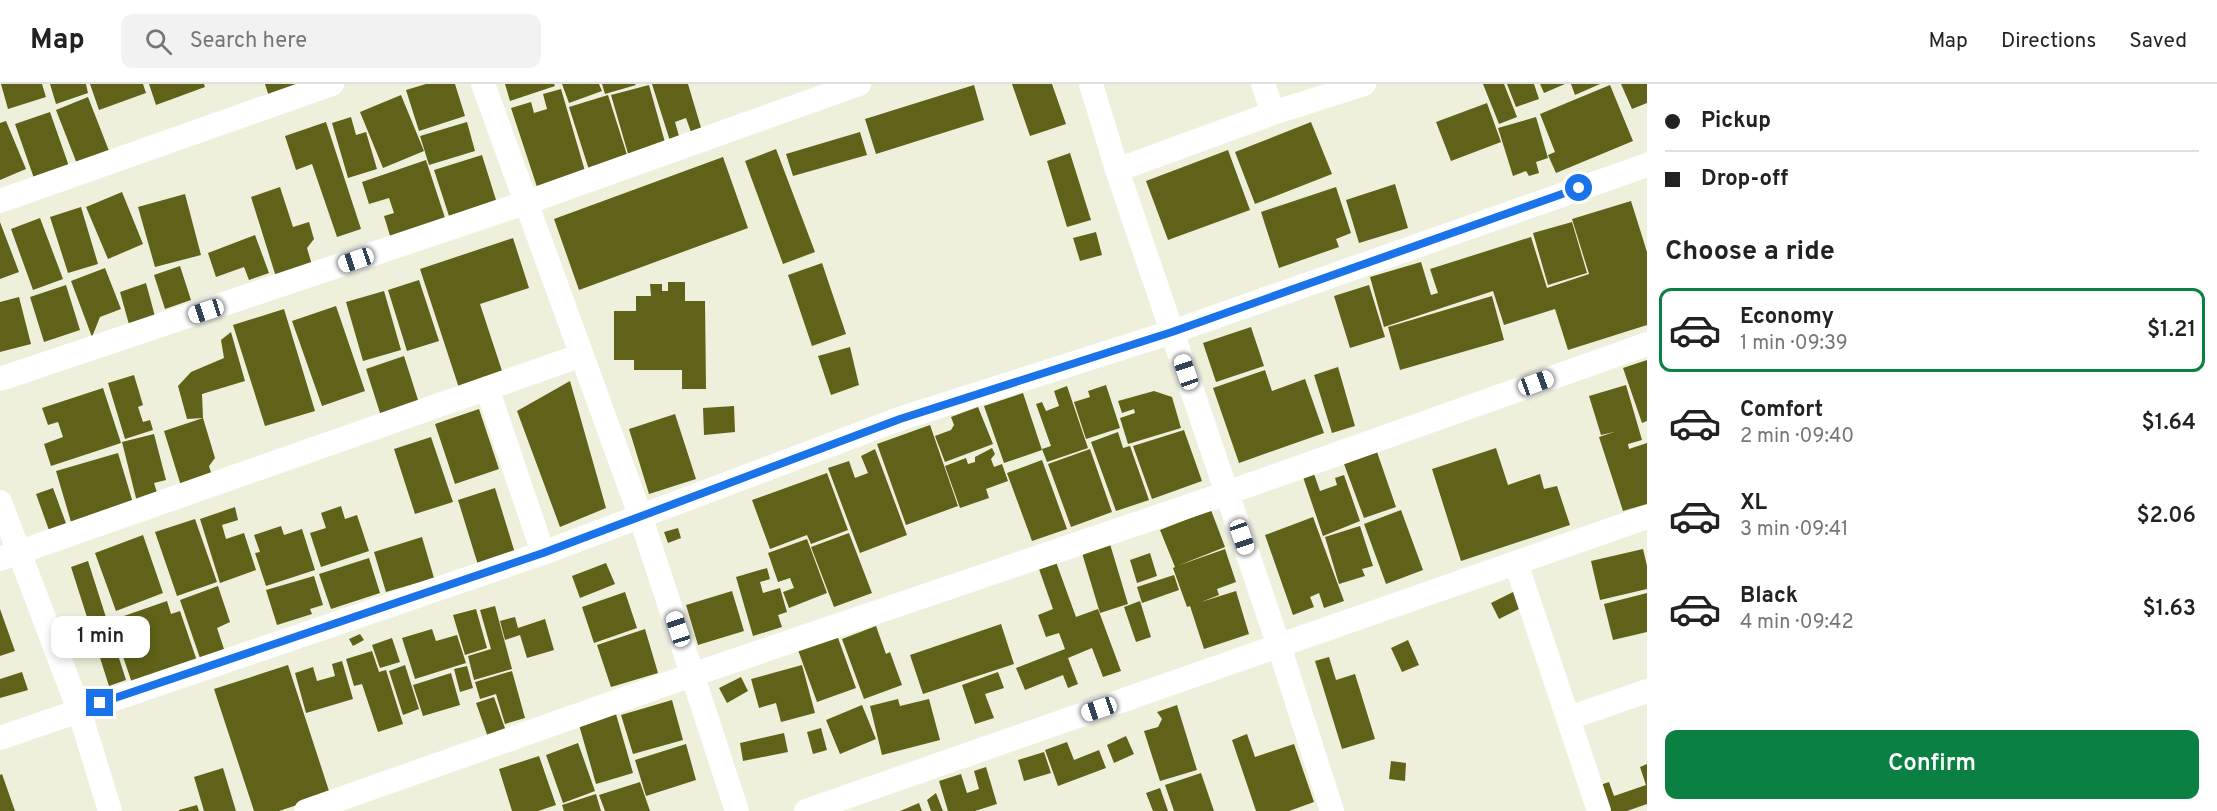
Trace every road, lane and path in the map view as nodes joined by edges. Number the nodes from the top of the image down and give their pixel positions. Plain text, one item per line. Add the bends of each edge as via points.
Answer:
1 (332, 84) edge
2 (483, 84) edge
3 (859, 84) edge
4 (1091, 84) edge
5 (1263, 84) edge
6 (1364, 84) edge
7 (1273, 113) junction
8 (1647, 165) edge
9 (1117, 170) junction
10 (0, 201) edge
11 (525, 202) junction
12 (1172, 332) junction
13 (1647, 344) edge
14 (582, 355) junction
15 (0, 379) edge
16 (487, 388) junction
17 (1227, 493) junction
18 (0, 502) edge
19 (640, 515) junction
20 (1647, 518) edge
21 (543, 553) junction
22 (10, 556) edge
23 (1516, 563) junction
24 (1279, 646) junction
25 (692, 675) junction
26 (1647, 691) edge
27 (79, 710) junction
28 (1569, 718) junction
29 (0, 738) edge
30 (1329, 810) edge
31 (110, 811) edge
32 (306, 811) edge
33 (737, 811) edge
34 (806, 811) edge
35 (1599, 811) edge

1 - 10 street
2 - 11 street
3 - 11 street
4 - 9 street
5 - 7 street
6 - 7 street
7 - 9 street
8 - 12 street
9 - 12 street
11 - 14 street
11 - 15 street
12 - 17 street
12 - 19 street via 900,419
13 - 17 street
14 - 16 street
14 - 19 street
16 - 21 street
16 - 22 street
17 - 24 street
17 - 25 street
18 - 22 street
19 - 21 street
19 - 25 street
20 - 23 street
21 - 27 street
22 - 27 street
23 - 24 street
23 - 28 street
24 - 30 street
24 - 34 street
25 - 32 street
25 - 33 street
26 - 28 street
27 - 29 street
27 - 31 street
28 - 35 street

